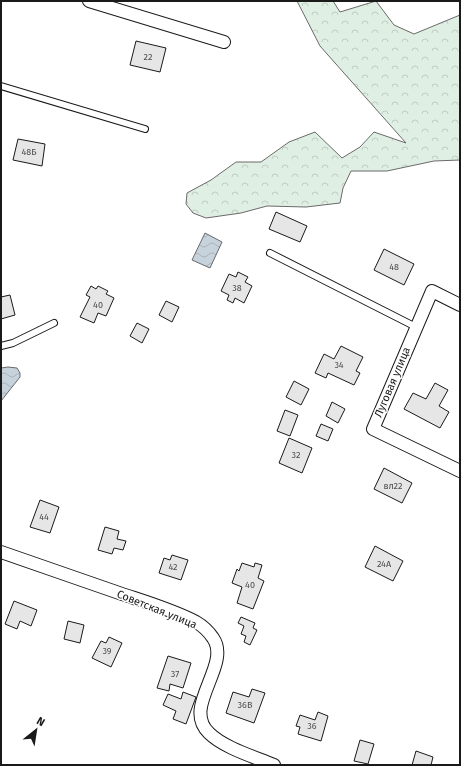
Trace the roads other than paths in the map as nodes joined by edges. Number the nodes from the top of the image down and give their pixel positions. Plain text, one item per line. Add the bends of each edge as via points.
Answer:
1 (89, 1) edge
2 (224, 42) dead end
3 (1, 86) edge
4 (145, 129) dead end
5 (270, 253) dead end
6 (460, 305) edge
7 (54, 323) dead end
8 (416, 327) junction
9 (1, 346) edge
10 (460, 470) edge
11 (1, 552) edge
12 (274, 765) edge

1 - 2 street
3 - 4 lane
5 - 8 lane
6 - 8 street, Луговая улица via 432,292
7 - 9 lane via 13,343
8 - 10 street, Луговая улица via 373,429
11 - 12 street, Советская улица via 152,605 202,627 215,640 218,649 218,659 203,698 202,722 217,740

